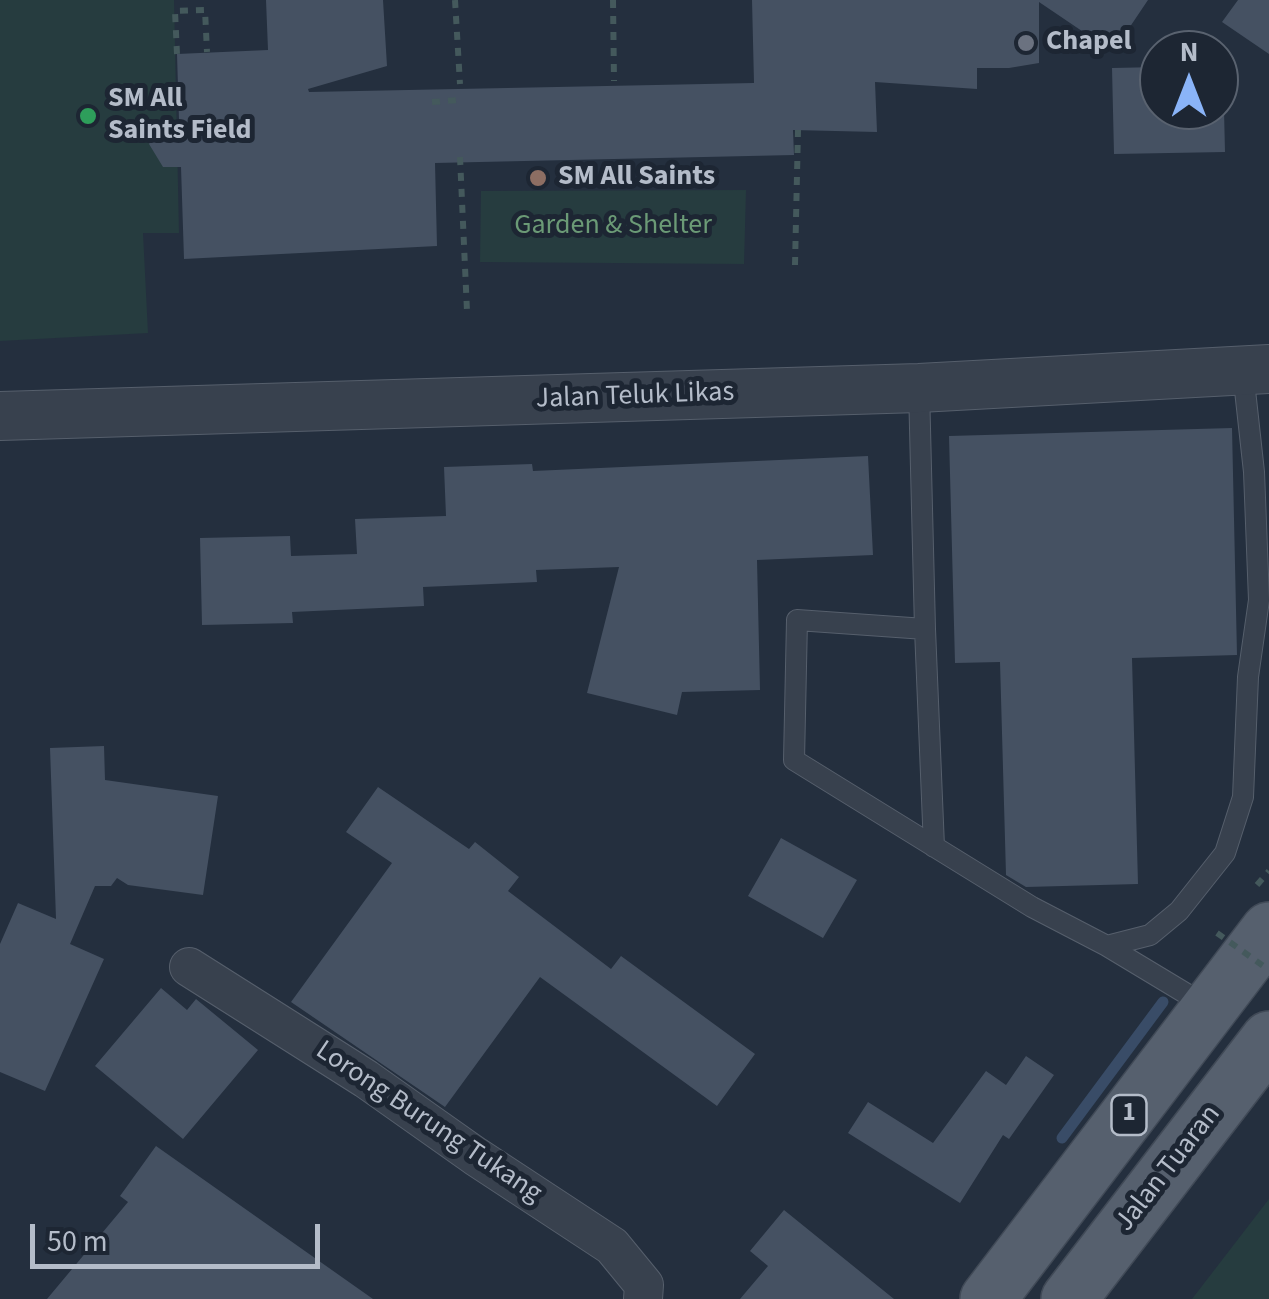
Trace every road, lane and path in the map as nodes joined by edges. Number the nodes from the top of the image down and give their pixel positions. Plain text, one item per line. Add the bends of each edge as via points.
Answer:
1 (455, 0) edge
2 (613, 0) edge
3 (207, 52) dead end
4 (176, 54) dead end
5 (614, 80) dead end
6 (460, 84) dead end
7 (460, 100) dead end
8 (432, 102) dead end
9 (798, 130) dead end
10 (460, 157) dead end
11 (795, 265) dead end
12 (467, 311) dead end
13 (1256, 371) edge
14 (920, 388) junction
15 (0, 416) edge
16 (924, 629) junction
17 (934, 847) junction
18 (1243, 932) edge
19 (1106, 946) junction
20 (189, 966) dead end
21 (1269, 970) edge
22 (1210, 1008) junction
23 (1269, 1039) edge
24 (1003, 1279) edge
25 (643, 1299) edge
26 (1068, 1299) edge

1 - 6 path
2 - 5 path
3 - 4 path via 206,10 175,11
7 - 8 path
9 - 11 path
10 - 12 path
13 - 14 street, Jalan Teluk Likas
13 - 19 lane via 1259,600 1242,797 1224,853 1179,911 1150,934
14 - 15 street, Jalan Teluk Likas
14 - 16 lane
16 - 17 lane
16 - 17 lane via 797,620 794,760
17 - 19 lane
18 - 21 path, bridge
18 - 22 main road, 1
19 - 22 lane
20 - 25 street, Lorong Burung Tukang via 612,1246 644,1286
22 - 24 main road, 1
23 - 26 main road, Jalan Tuaran / 1
24 - 26 main road

